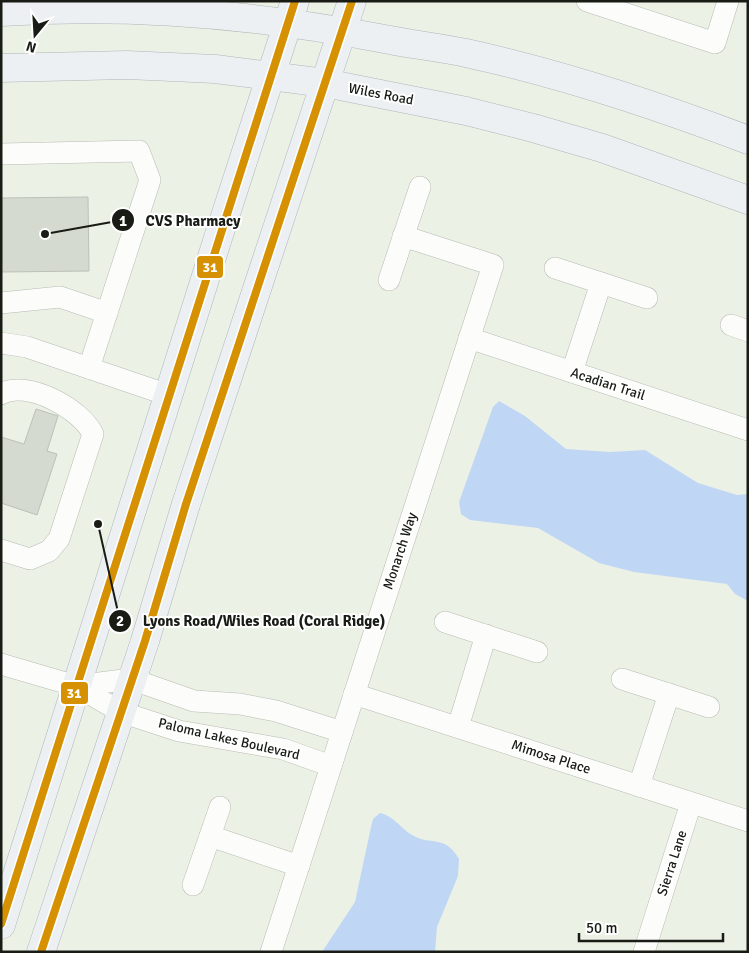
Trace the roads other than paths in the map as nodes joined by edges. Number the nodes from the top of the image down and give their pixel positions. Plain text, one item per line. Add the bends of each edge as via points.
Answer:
1 (352, 1) edge
2 (587, 1) edge
3 (728, 1) edge
4 (1, 12) edge
5 (291, 12) edge
6 (342, 31) junction
7 (1, 68) edge
8 (271, 74) junction
9 (325, 83) junction
10 (748, 140) edge
11 (1, 154) edge
12 (420, 187) dead end
13 (748, 200) edge
14 (403, 236) junction
15 (555, 268) dead end
16 (389, 280) dead end
17 (601, 283) junction
18 (647, 298) dead end
19 (1, 303) edge
20 (107, 313) junction
21 (469, 338) junction
22 (1, 343) edge
23 (89, 368) junction
24 (572, 372) junction
25 (1, 394) edge
26 (168, 395) junction
27 (748, 430) edge
28 (1, 550) edge
29 (445, 622) dead end
30 (486, 635) junction
31 (536, 652) dead end
32 (1, 664) edge
33 (132, 679) junction
34 (622, 679) dead end
35 (76, 686) junction
36 (354, 694) junction
37 (668, 694) junction
38 (710, 707) dead end
39 (121, 712) junction
40 (458, 727) junction
41 (342, 732) junction
42 (331, 766) junction
43 (639, 786) junction
44 (691, 803) junction
45 (220, 807) dead end
46 (748, 821) edge
47 (210, 836) junction
48 (299, 866) junction
49 (193, 885) dead end
50 (1, 925) edge
51 (40, 952) edge
52 (271, 952) edge
53 (644, 952) edge

1 - 6 main road
2 - 3 street via 715,43
4 - 5 main road via 40,9
5 - 6 main road
5 - 8 main road
6 - 9 main road
6 - 10 main road via 465,53 538,71 673,112
7 - 8 main road, Wiles Road via 127,65
8 - 9 main road, Wiles Road
8 - 26 main road
9 - 13 main road, Wiles Road via 533,128 602,148
9 - 33 main road
11 - 20 street via 139,151 150,180
12 - 14 street
14 - 16 street
14 - 21 street, Monarch Way via 493,264
15 - 17 street
17 - 18 street
17 - 24 street
19 - 20 street via 60,297
20 - 23 street
21 - 24 street, Acadian Trail
21 - 36 street, Monarch Way
22 - 23 street via 27,347
23 - 26 street
24 - 27 street, Acadian Trail
25 - 28 street via 24,388 72,409 93,434 59,539 49,550 30,559
26 - 35 main road
29 - 30 street
30 - 31 street
30 - 40 street
32 - 35 street
33 - 35 street
33 - 39 main road
33 - 41 street via 194,700 276,711
34 - 37 street
35 - 39 street, Paloma Lakes Boulevard
35 - 50 main road
36 - 40 street, Mimosa Place
36 - 41 street, Monarch Way
37 - 38 street
37 - 43 street
39 - 42 street, Paloma Lakes Boulevard via 179,730 283,748
39 - 51 main road
40 - 43 street, Mimosa Place
41 - 42 street, Monarch Way
42 - 48 street, Monarch Way
43 - 44 street, Mimosa Place
44 - 46 street, Mimosa Place
44 - 53 street, Sierra Lane
45 - 47 street
47 - 48 street
47 - 49 street
48 - 52 street, Monarch Way

